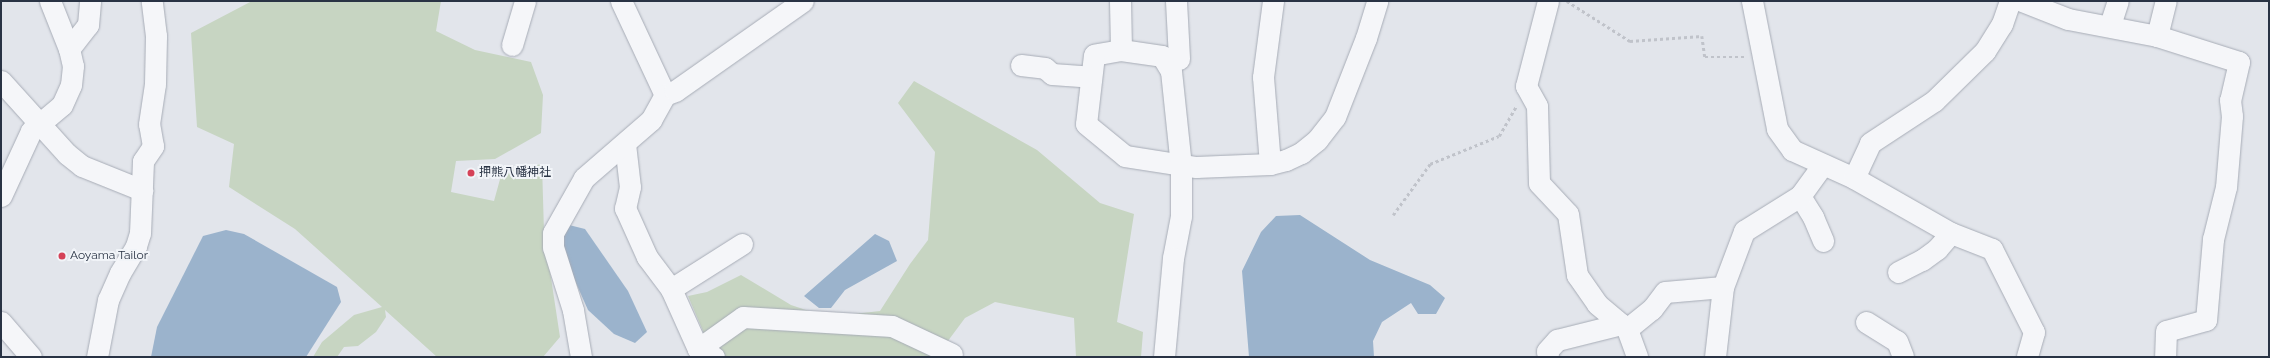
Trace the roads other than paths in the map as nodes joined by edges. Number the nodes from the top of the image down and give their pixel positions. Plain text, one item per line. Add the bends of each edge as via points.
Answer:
1 (50, 1) edge
2 (90, 1) edge
3 (152, 1) edge
4 (525, 1) edge
5 (621, 1) edge
6 (803, 1) edge
7 (1120, 1) edge
8 (1176, 1) edge
9 (1273, 1) edge
10 (1377, 1) edge
11 (1548, 1) edge
12 (1752, 1) edge
13 (2010, 1) edge
14 (2022, 1) edge
15 (2118, 1) edge
16 (2166, 1) edge
17 (2110, 25) junction
18 (2157, 36) junction
19 (512, 45) dead end
20 (69, 49) junction
21 (1121, 50) junction
22 (1179, 59) dead end
23 (1021, 65) dead end
24 (1092, 77) junction
25 (1, 81) edge
26 (665, 96) junction
27 (39, 124) junction
28 (625, 144) junction
29 (1270, 164) junction
30 (1823, 164) junction
31 (1180, 166) junction
32 (1854, 178) junction
33 (142, 190) junction
34 (1, 196) edge
35 (1800, 196) junction
36 (1951, 233) junction
37 (1823, 241) dead end
38 (742, 244) dead end
39 (1898, 272) dead end
40 (1723, 287) junction
41 (671, 289) junction
42 (1, 322) edge
43 (1866, 322) dead end
44 (1624, 326) junction
45 (1, 339) edge
46 (706, 353) edge
47 (952, 354) dead end
48 (16, 357) edge
49 (31, 357) edge
50 (97, 357) edge
51 (581, 357) edge
52 (1164, 357) edge
53 (1548, 357) edge
54 (1636, 357) edge
55 (1715, 357) edge
56 (1903, 357) edge
57 (2027, 357) edge
58 (2165, 357) edge

1 - 20 street
2 - 20 street via 88,25
3 - 33 street via 156,36 155,84 148,124 153,146 143,161
4 - 19 street
5 - 26 street
6 - 26 street
7 - 21 street
8 - 22 street
9 - 29 street via 1262,77
10 - 29 street via 1366,38 1335,116 1317,140 1301,153
11 - 44 street via 1526,86 1536,106 1539,183 1568,214 1577,275 1597,304
12 - 30 street via 1778,129 1792,150
13 - 32 street via 2002,24 1984,51 1934,101 1870,143
14 - 17 street via 2068,19
15 - 17 street
16 - 18 street
17 - 18 street
18 - 58 street via 2239,62 2230,100 2232,116 2226,187 2213,239 2206,320 2166,331
20 - 27 street via 73,66 71,85 62,105
21 - 24 street via 1094,55
21 - 31 street via 1162,56 1171,71
23 - 24 street via 1045,68 1052,74
24 - 31 street via 1086,124 1125,156
25 - 27 street
26 - 28 street via 651,120
27 - 33 street via 82,166
27 - 34 street via 31,131
28 - 41 street via 630,187 625,208 647,257
28 - 51 street via 584,178 553,233 553,247 573,310
29 - 31 street
30 - 32 street
30 - 35 street
31 - 52 street via 1181,216
32 - 36 street
33 - 50 street via 140,233 108,300
35 - 37 street via 1813,217
35 - 40 street via 1744,231
36 - 39 street via 1937,249
36 - 57 street via 1992,249 2034,332
38 - 41 street
40 - 44 street via 1665,292 1652,308
40 - 55 street
41 - 46 street
42 - 49 street
43 - 56 street via 1897,341
44 - 53 street via 1557,340 1547,351
44 - 54 street
45 - 48 street
46 - 47 street via 743,317 892,326

